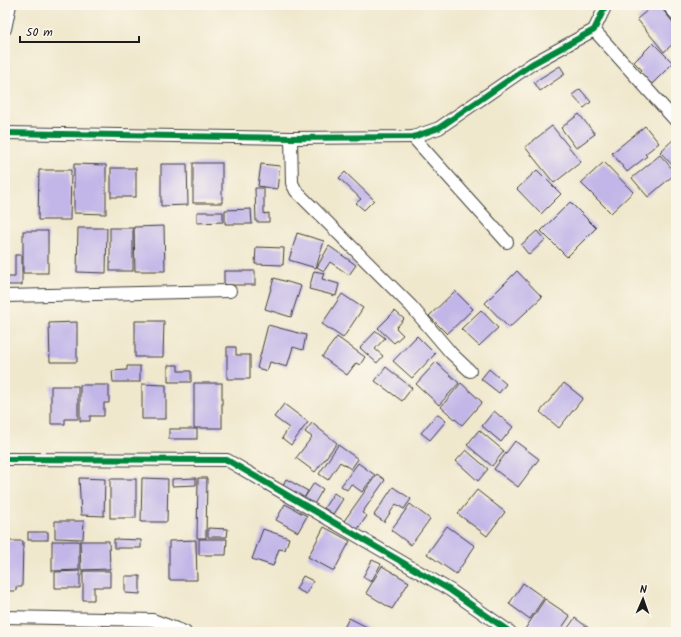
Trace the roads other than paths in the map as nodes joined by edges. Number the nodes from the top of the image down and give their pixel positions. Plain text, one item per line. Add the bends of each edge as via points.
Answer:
1 (10, 5) edge
2 (606, 5) edge
3 (668, 5) edge
4 (676, 14) edge
5 (5, 29) edge
6 (594, 30) junction
7 (676, 121) edge
8 (5, 133) edge
9 (413, 137) junction
10 (291, 138) junction
11 (507, 242) dead end
12 (230, 291) dead end
13 (5, 296) edge
14 (470, 371) dead end
15 (5, 459) edge
16 (5, 617) edge
17 (185, 632) edge
18 (510, 632) edge

1 - 5 street
2 - 6 street
3 - 4 street
6 - 7 street
6 - 9 street via 532,64 439,128
8 - 10 street
9 - 10 street
9 - 11 street
10 - 14 street via 292,183 296,191 411,306
12 - 13 street
15 - 18 street via 227,460 450,590
16 - 17 street via 153,620

